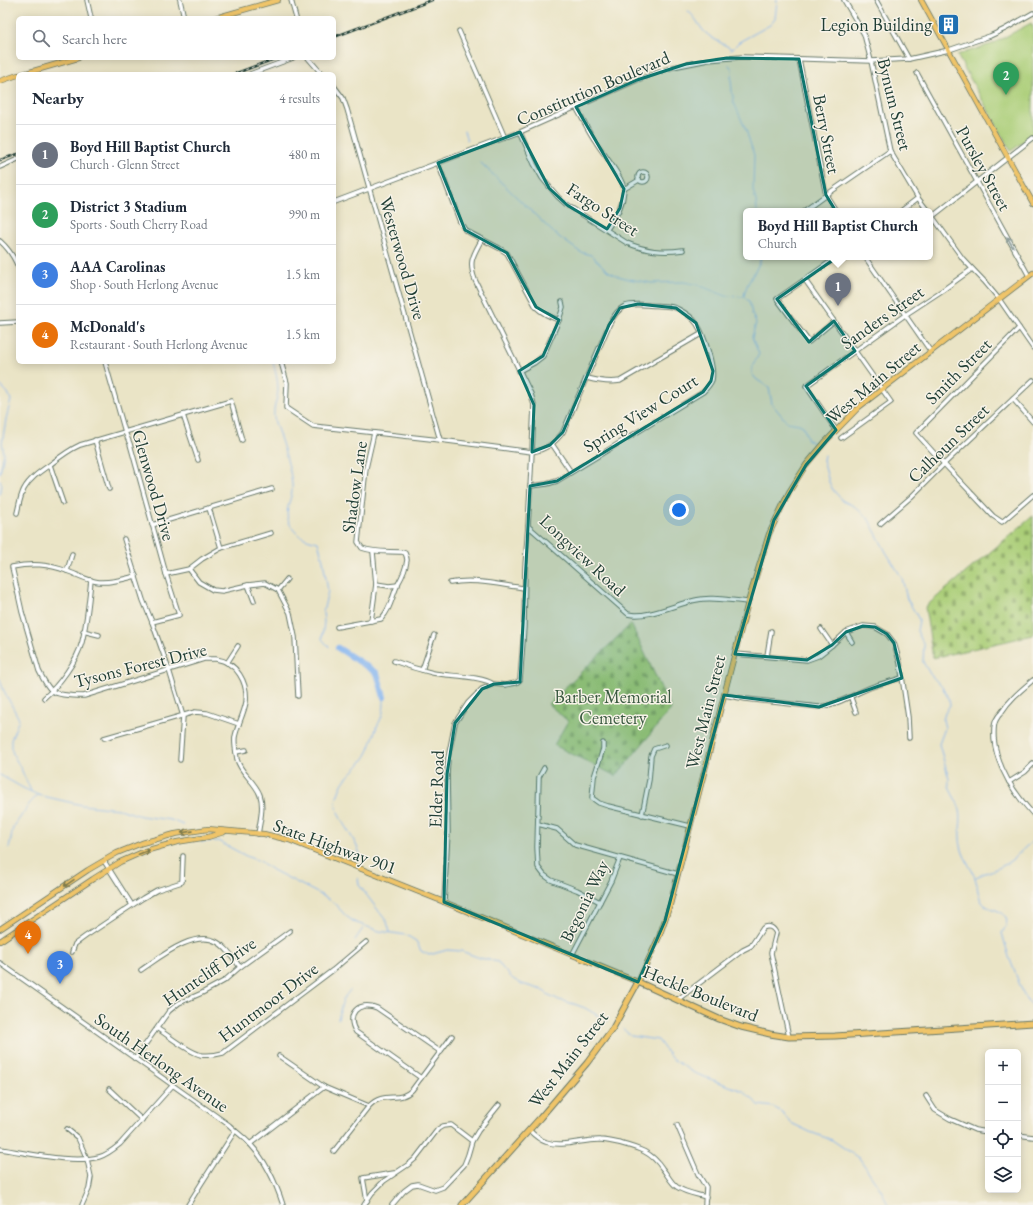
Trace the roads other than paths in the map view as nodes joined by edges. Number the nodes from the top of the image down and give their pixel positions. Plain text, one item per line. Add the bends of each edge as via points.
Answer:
1 (87, 0) edge
2 (180, 0) edge
3 (256, 0) edge
4 (278, 0) edge
5 (292, 0) edge
6 (844, 0) edge
7 (876, 0) edge
8 (921, 0) edge
9 (258, 6) junction
10 (1033, 14) edge
11 (91, 16) edge
12 (184, 16) edge
13 (222, 16) edge
14 (296, 16) edge
15 (459, 31) dead end
16 (949, 50) junction
17 (799, 59) junction
18 (909, 59) junction
19 (71, 60) edge
20 (288, 60) edge
21 (310, 60) edge
22 (872, 61) junction
23 (30, 72) edge
24 (255, 72) edge
25 (320, 72) edge
26 (917, 73) dead end
27 (16, 76) edge
28 (0, 80) edge
29 (336, 89) edge
30 (576, 107) junction
31 (520, 132) junction
32 (505, 138) junction
33 (1033, 138) edge
34 (890, 151) junction
35 (1008, 158) junction
36 (16, 160) edge
37 (438, 163) junction
38 (0, 167) edge
39 (639, 180) dead end
40 (976, 183) junction
41 (370, 188) junction
42 (624, 189) junction
43 (826, 195) junction
44 (918, 198) junction
45 (336, 201) edge
46 (1033, 203) edge
47 (808, 208) edge
48 (834, 208) edge
49 (905, 208) edge
50 (926, 208) edge
51 (933, 211) edge
52 (933, 217) edge
53 (607, 229) junction
54 (482, 239) junction
55 (0, 241) edge
56 (683, 250) dead end
57 (833, 260) edge
58 (867, 260) edge
59 (16, 263) edge
60 (972, 269) junction
61 (1033, 273) edge
62 (1029, 276) junction
63 (805, 280) junction
64 (999, 299) junction
65 (562, 302) dead end
66 (905, 315) junction
67 (559, 320) junction
68 (834, 321) junction
69 (16, 322) edge
70 (0, 323) edge
71 (1019, 328) junction
72 (701, 334) junction
73 (1033, 348) edge
74 (855, 351) junction
75 (931, 352) junction
76 (106, 364) edge
77 (282, 364) edge
78 (519, 370) junction
79 (587, 378) junction
80 (1033, 380) edge
81 (882, 389) junction
82 (1013, 400) junction
83 (184, 415) junction
84 (1033, 422) edge
85 (836, 430) junction
86 (125, 432) junction
87 (374, 433) junction
88 (842, 438) dead end
89 (95, 440) junction
90 (242, 440) dead end
91 (440, 440) junction
92 (552, 444) junction
93 (532, 452) junction
94 (198, 460) dead end
95 (944, 464) junction
96 (50, 465) junction
97 (571, 472) junction
98 (530, 486) junction
99 (272, 489) dead end
100 (109, 490) dead end
101 (1033, 495) edge
102 (63, 503) dead end
103 (209, 508) junction
104 (17, 513) dead end
105 (880, 524) dead end
106 (152, 525) junction
107 (528, 526) junction
108 (271, 533) dead end
109 (124, 539) dead end
110 (221, 548) junction
111 (373, 552) junction
112 (72, 554) dead end
113 (189, 570) junction
114 (67, 571) junction
115 (166, 574) junction
116 (136, 576) junction
117 (287, 579) dead end
118 (91, 580) junction
119 (450, 583) dead end
120 (376, 584) junction
121 (248, 585) junction
122 (398, 585) junction
123 (524, 588) junction
124 (278, 590) junction
125 (254, 601) dead end
126 (748, 602) junction
127 (371, 621) junction
128 (152, 622) junction
129 (337, 627) dead end
130 (821, 629) dead end
131 (83, 631) junction
132 (772, 631) dead end
133 (846, 632) junction
134 (99, 635) dead end
135 (434, 635) dead end
136 (852, 642) dead end
137 (832, 645) junction
138 (238, 646) dead end
139 (734, 654) junction
140 (767, 656) junction
141 (394, 661) dead end
142 (227, 663) junction
143 (169, 670) junction
144 (422, 670) junction
145 (902, 678) junction
146 (1033, 680) edge
147 (493, 684) junction
148 (52, 691) junction
149 (724, 695) junction
150 (298, 696) dead end
151 (44, 698) dead end
152 (851, 698) junction
153 (856, 712) dead end
154 (183, 716) junction
155 (240, 724) junction
156 (104, 738) dead end
157 (909, 738) dead end
158 (603, 743) dead end
159 (666, 745) dead end
160 (246, 750) dead end
161 (236, 752) junction
162 (180, 760) dead end
163 (1033, 764) edge
164 (544, 768) dead end
165 (1009, 782) junction
166 (1033, 814) edge
167 (642, 815) junction
168 (538, 824) junction
169 (690, 826) junction
170 (226, 831) junction
171 (258, 834) junction
172 (183, 856) dead end
173 (620, 858) junction
174 (104, 861) junction
175 (108, 869) junction
176 (678, 874) junction
177 (444, 902) junction
178 (600, 902) junction
179 (132, 905) junction
180 (0, 929) edge
181 (290, 931) dead end
182 (0, 941) edge
183 (366, 942) dead end
184 (72, 952) dead end
185 (572, 955) junction
186 (0, 963) edge
187 (240, 967) junction
188 (141, 970) dead end
189 (638, 982) junction
190 (677, 1000) junction
191 (1033, 1023) edge
192 (158, 1029) junction
193 (452, 1036) dead end
194 (789, 1037) junction
195 (441, 1052) junction
196 (279, 1056) dead end
197 (136, 1059) junction
198 (421, 1078) junction
199 (173, 1085) junction
200 (324, 1087) junction
201 (109, 1089) dead end
202 (926, 1096) dead end
203 (499, 1105) dead end
204 (369, 1106) junction
205 (142, 1120) junction
206 (677, 1125) dead end
207 (67, 1128) dead end
208 (529, 1130) junction
209 (235, 1131) junction
210 (985, 1132) edge
211 (1021, 1136) edge
212 (1033, 1137) edge
213 (472, 1141) junction
214 (250, 1144) junction
215 (0, 1149) edge
216 (334, 1151) dead end
217 (87, 1159) junction
218 (396, 1172) junction
219 (706, 1197) junction
220 (367, 1201) junction
221 (82, 1205) edge
222 (188, 1205) edge
223 (283, 1205) edge
224 (364, 1205) edge
225 (392, 1205) edge
226 (462, 1205) edge
227 (705, 1205) edge

1 - 11 street
2 - 12 street
3 - 9 street
4 - 9 main road
5 - 14 street
6 - 22 street, Bynum Street via 864,34
7 - 18 street
8 - 16 main road
9 - 13 main road
10 - 16 street, Constitution Boulevard via 1009,28
15 - 32 street
16 - 18 street, Constitution Boulevard
16 - 35 main road
17 - 22 street, Constitution Boulevard
17 - 30 street, Constitution Boulevard via 727,58 686,64 647,76
17 - 43 street, Berry Street
18 - 22 street, Constitution Boulevard
19 - 23 main road
20 - 24 street
21 - 25 street
22 - 34 street, Bynum Street
26 - 40 street, Pursley Street
27 - 28 main road
29 - 41 street, Westerwood Drive via 346,103
30 - 31 street, Constitution Boulevard
30 - 42 street via 614,167
31 - 32 street, Constitution Boulevard
31 - 53 street, Fargo Street via 534,164 550,188 567,205
32 - 37 street, Constitution Boulevard
33 - 35 street
34 - 43 street
34 - 44 street, Bynum Street
35 - 40 street
35 - 46 main road
36 - 38 street
37 - 41 street, Constitution Boulevard
37 - 54 street via 460,222 465,230
39 - 42 street
40 - 51 street
62 -> 40 street, Pursley Street
41 - 45 street, Constitution Boulevard
41 - 91 street, Westerwood Drive
42 - 53 street via 620,208
43 - 47 street
43 - 48 street, Berry Street
44 - 49 street
44 - 50 street, Bynum Street
52 - 60 street, Bynum Street
53 - 56 street, Fargo Street via 627,243 648,251
54 - 67 street via 507,253 536,307 540,312
54 - 78 street via 470,269
55 - 59 street
57 - 63 street
58 - 66 street
60 - 64 street, Bynum Street
60 - 66 street, Sanders Street
61 - 62 main road, West Main Street
62 - 64 main road, West Main Street
63 - 68 street
63 - 68 street via 778,299 809,342
64 - 71 street, Bynum Street
64 - 75 main road, West Main Street
65 - 67 street
66 - 74 street, Sanders Street
66 - 75 street
67 - 78 street via 542,356
68 - 74 street
69 - 70 street
71 - 73 street, Bynum Street
71 - 95 street, Smith Street via 916,433
72 - 79 street via 620,381 606,382
72 - 79 street, Spring View Court via 696,323 676,308 638,304 620,308 614,314
72 - 97 street, Spring View Court via 713,371 708,388
74 - 81 street
74 - 85 street, Sanders Street via 806,386
75 - 81 main road, West Main Street
76 - 86 street, Glenwood Drive
77 - 87 street via 287,383 287,409 313,426
78 - 93 street via 534,405
79 - 92 street, Spring View Court via 564,432
80 - 82 street, Calhoun Street
81 - 85 main road, West Main Street
81 - 88 street via 891,402
82 - 84 street
82 - 95 street, Calhoun Street
83 - 86 street
83 - 90 street via 231,401
83 - 94 street
85 - 126 main road, West Main Street via 806,465 781,506 767,539
86 - 89 street
86 - 106 street, Glenwood Drive
87 - 91 street
87 - 111 street, Shadow Lane via 366,468 358,535 358,542 362,548
89 - 96 street via 67,451
89 - 100 street
91 - 93 street
92 - 93 street, Spring View Court via 540,451
92 - 97 street
93 - 98 street, Longview Road
95 - 101 street via 993,516 1002,522
95 - 105 street, Calhoun Street
96 - 102 street
96 - 104 street via 41,470 25,488
97 - 98 street, Spring View Court via 557,481
98 - 107 street, Longview Road
99 - 103 street
103 - 106 street
103 - 110 street
106 - 115 street, Glenwood Drive
107 - 123 street
107 - 126 street, Longview Road via 629,614 641,616 697,599
108 - 110 street
109 - 116 street
110 - 113 street
111 - 120 street
111 - 122 street, Shadow Lane via 405,553 407,559
112 - 114 street
113 - 115 street
113 - 121 street via 199,582 213,590 222,591
114 - 118 street
114 - 148 street, Tysons Forest Drive via 41,564 12,567 36,662 43,679
115 - 128 street, Glenwood Drive via 179,615
116 - 118 street via 108,582
116 - 128 street
117 - 124 street
118 - 131 street
119 - 123 street via 460,581
120 - 122 street
120 - 127 street
121 - 124 street via 265,583
121 - 125 street
122 - 127 street, Shadow Lane via 386,614 382,619
123 - 147 street via 520,680 505,685
124 - 150 street via 290,613 295,637
126 - 139 main road, West Main Street
127 - 129 street
128 - 143 street
130 - 137 street
131 - 134 street
131 - 148 street via 77,654
132 - 140 street
133 - 136 street
133 - 137 street
133 - 145 street via 862,626 875,627 888,634 894,643
135 - 144 street
137 - 140 street via 818,656 807,660
138 - 142 street
139 - 140 street
139 - 149 main road, West Main Street
141 - 144 street
142 - 143 street, Tysons Forest Drive via 217,659 204,659
142 - 155 street, Tysons Forest Drive via 240,675 245,684 246,703
143 - 148 street, Tysons Forest Drive via 84,696 70,696
143 - 154 street
144 - 147 street via 481,679
145 - 152 street via 869,688
145 - 157 street
146 - 165 street via 1009,701 995,721 995,748
147 - 177 street, Elder Road via 482,689 468,703 455,723 452,734 446,774 448,832
148 - 151 street
149 - 152 street via 819,708
149 - 169 main road, West Main Street
152 - 153 street
154 - 155 street via 195,712 207,713
154 - 156 street
154 - 162 street
155 - 161 street, Tysons Forest Drive via 235,739
158 - 167 street via 604,749 594,778 592,798 599,803
159 - 167 street via 654,749 651,756
160 - 161 street
161 - 171 street, Tysons Forest Drive via 241,768 260,794
163 - 165 street via 1026,772
164 - 168 street via 540,777
165 - 166 street
167 - 169 street
168 - 173 street via 557,828 575,845
168 - 178 street via 538,867 544,875
169 - 176 main road, West Main Street
170 - 171 main road, State Highway 901
170 -> 174 main road, State Highway 901 via 208,829 175,834 142,843
175 -> 170 main road via 145,851
171 - 177 main road, State Highway 901 via 289,840
172 - 179 street via 182,882 157,890
173 - 176 street
173 - 178 street, Begonia Way
174 - 175 street
174 -> 180 main road, State Highway 901
175 - 179 street
175 - 182 main road
176 - 189 main road, West Main Street via 660,937
177 - 185 main road, Heckle Boulevard
178 - 185 street, Begonia Way
179 - 184 street via 75,944
181 - 187 street, Huntcliff Drive
183 - 192 street, Huntmoor Drive via 223,1053 212,1056 200,1055
185 - 189 main road, Heckle Boulevard
186 - 197 street, South Herlong Avenue
187 - 188 street via 225,948 216,941 204,938 182,944
187 - 192 street, Huntcliff Drive via 213,988 179,1003
189 - 190 highway, Heckle Boulevard
189 - 208 highway, West Main Street via 596,1052
190 - 194 highway, Heckle Boulevard via 741,1027
190 - 194 street via 751,946 763,928 771,927 776,933 771,953
191 - 194 highway, Heckle Boulevard
192 - 197 street, Huntcliff Drive
193 - 195 street
195 - 198 street
195 - 198 street via 377,1008 366,1005 355,1011 351,1022 356,1032
196 - 200 street
197 - 199 street, South Herlong Avenue
198 - 204 street via 407,1095 380,1098
199 - 205 street
199 - 209 street, South Herlong Avenue
200 - 204 street
200 - 214 street
201 - 205 street
202 - 210 street via 935,1110 975,1130
203 - 213 street
204 - 216 street
205 - 217 street via 111,1152
206 - 219 street via 706,1187
207 - 217 street via 78,1138
208 - 219 street via 539,1139 555,1144 601,1140 642,1150 659,1163 678,1188
208 - 226 highway, West Main Street
209 - 214 street, South Herlong Avenue
209 - 222 street
211 - 212 street
213 - 218 street via 451,1125 443,1126 415,1159
213 - 225 street via 464,1165 443,1187 435,1190 418,1184 412,1185
214 - 223 street, South Herlong Avenue via 268,1170
215 - 217 street via 68,1159
217 - 221 street via 91,1177
218 - 220 street via 378,1186
218 - 220 street via 363,1178
219 - 227 street
220 - 224 street

